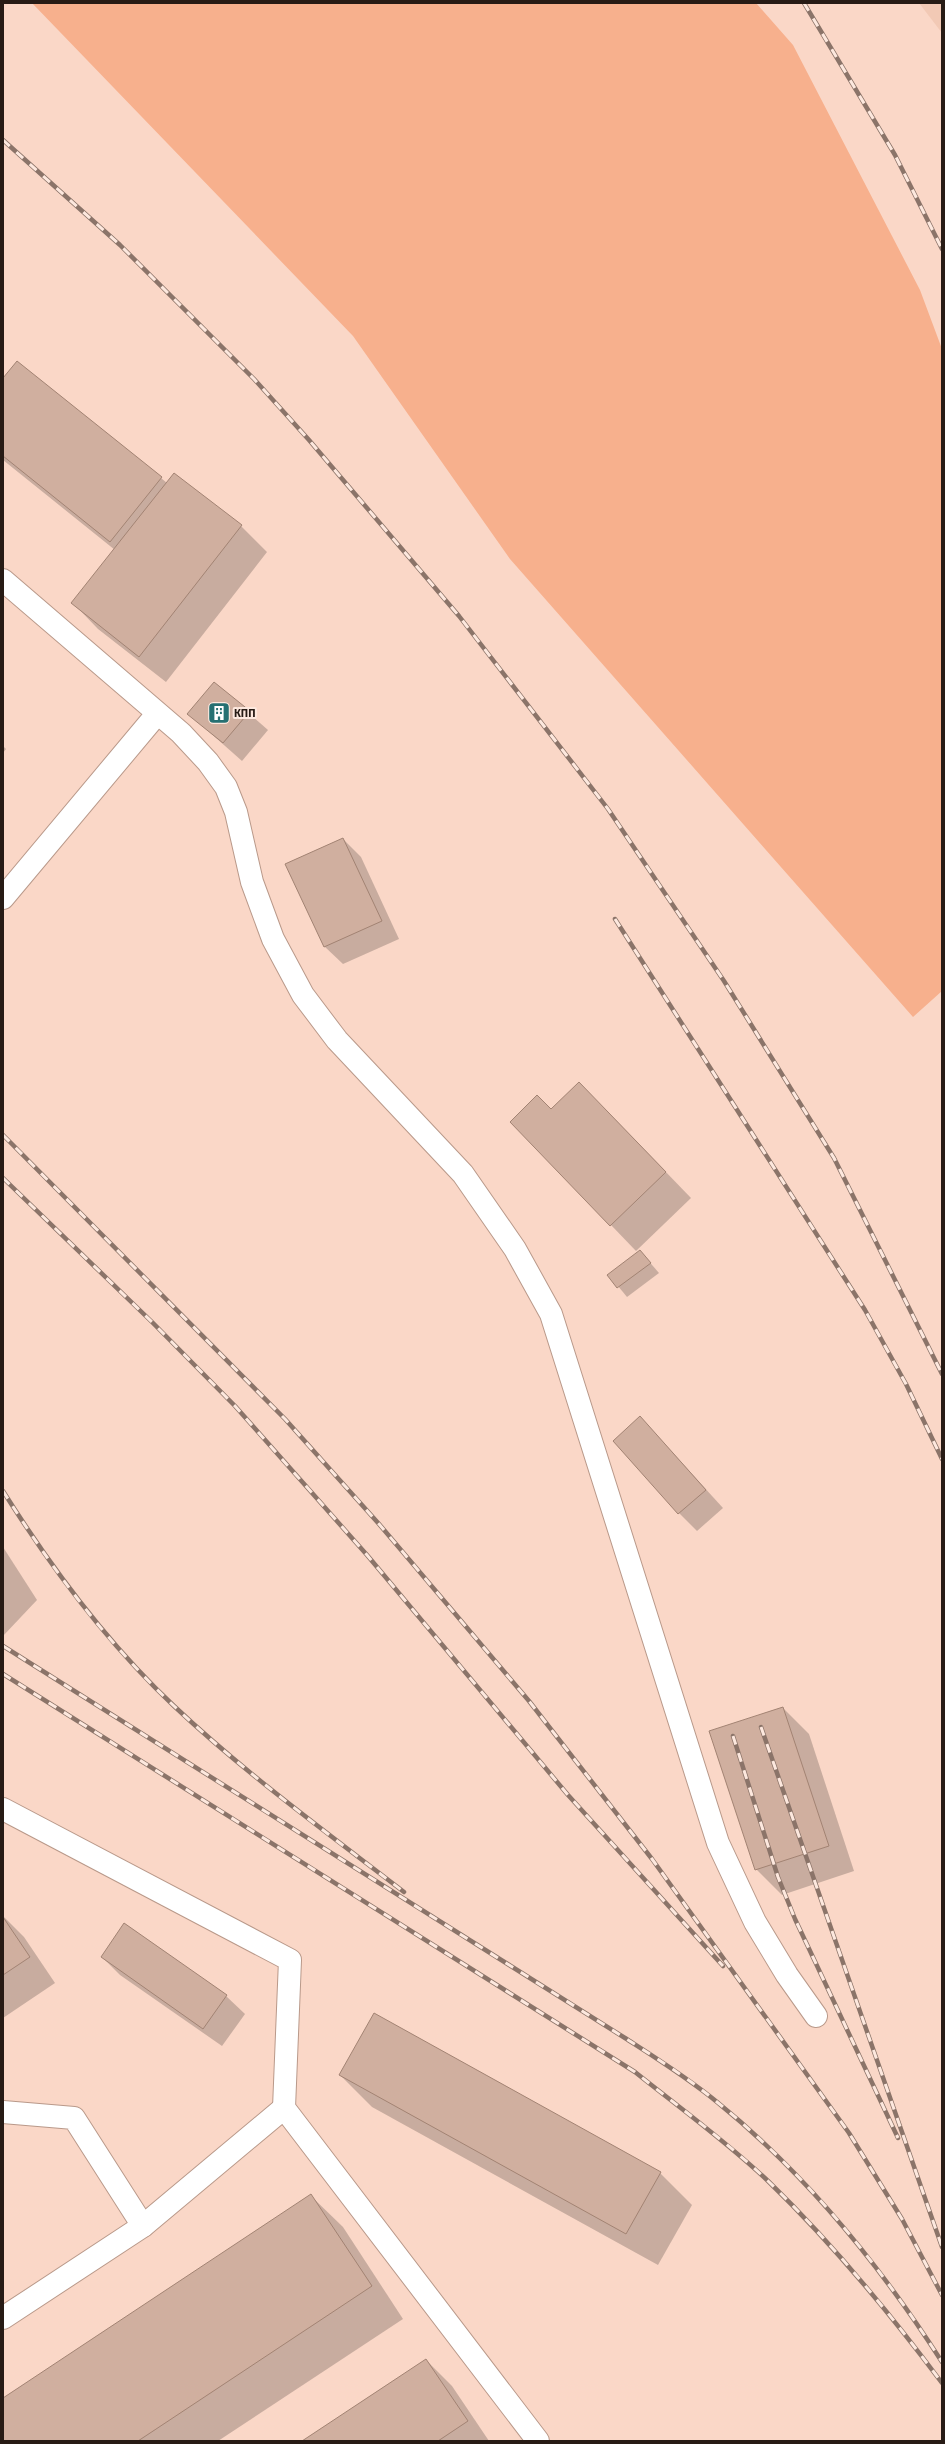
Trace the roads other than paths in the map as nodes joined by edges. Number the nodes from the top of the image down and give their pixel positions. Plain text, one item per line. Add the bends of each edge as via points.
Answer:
1 (3, 580) edge
2 (157, 714) junction
3 (3, 898) edge
4 (3, 1808) edge
5 (816, 2016) dead end
6 (284, 2108) junction
7 (3, 2112) edge
8 (143, 2226) junction
9 (3, 2318) edge
10 (538, 2441) edge

1 - 2 lane
2 - 3 lane
2 - 5 lane via 181,733 208,762 226,787 236,812 252,882 270,932 303,995 337,1040 463,1174 515,1249 550,1314 718,1843 755,1922 787,1975
4 - 6 lane via 290,1960
6 - 8 lane
6 - 10 lane
7 - 8 lane via 74,2118
8 - 9 lane

